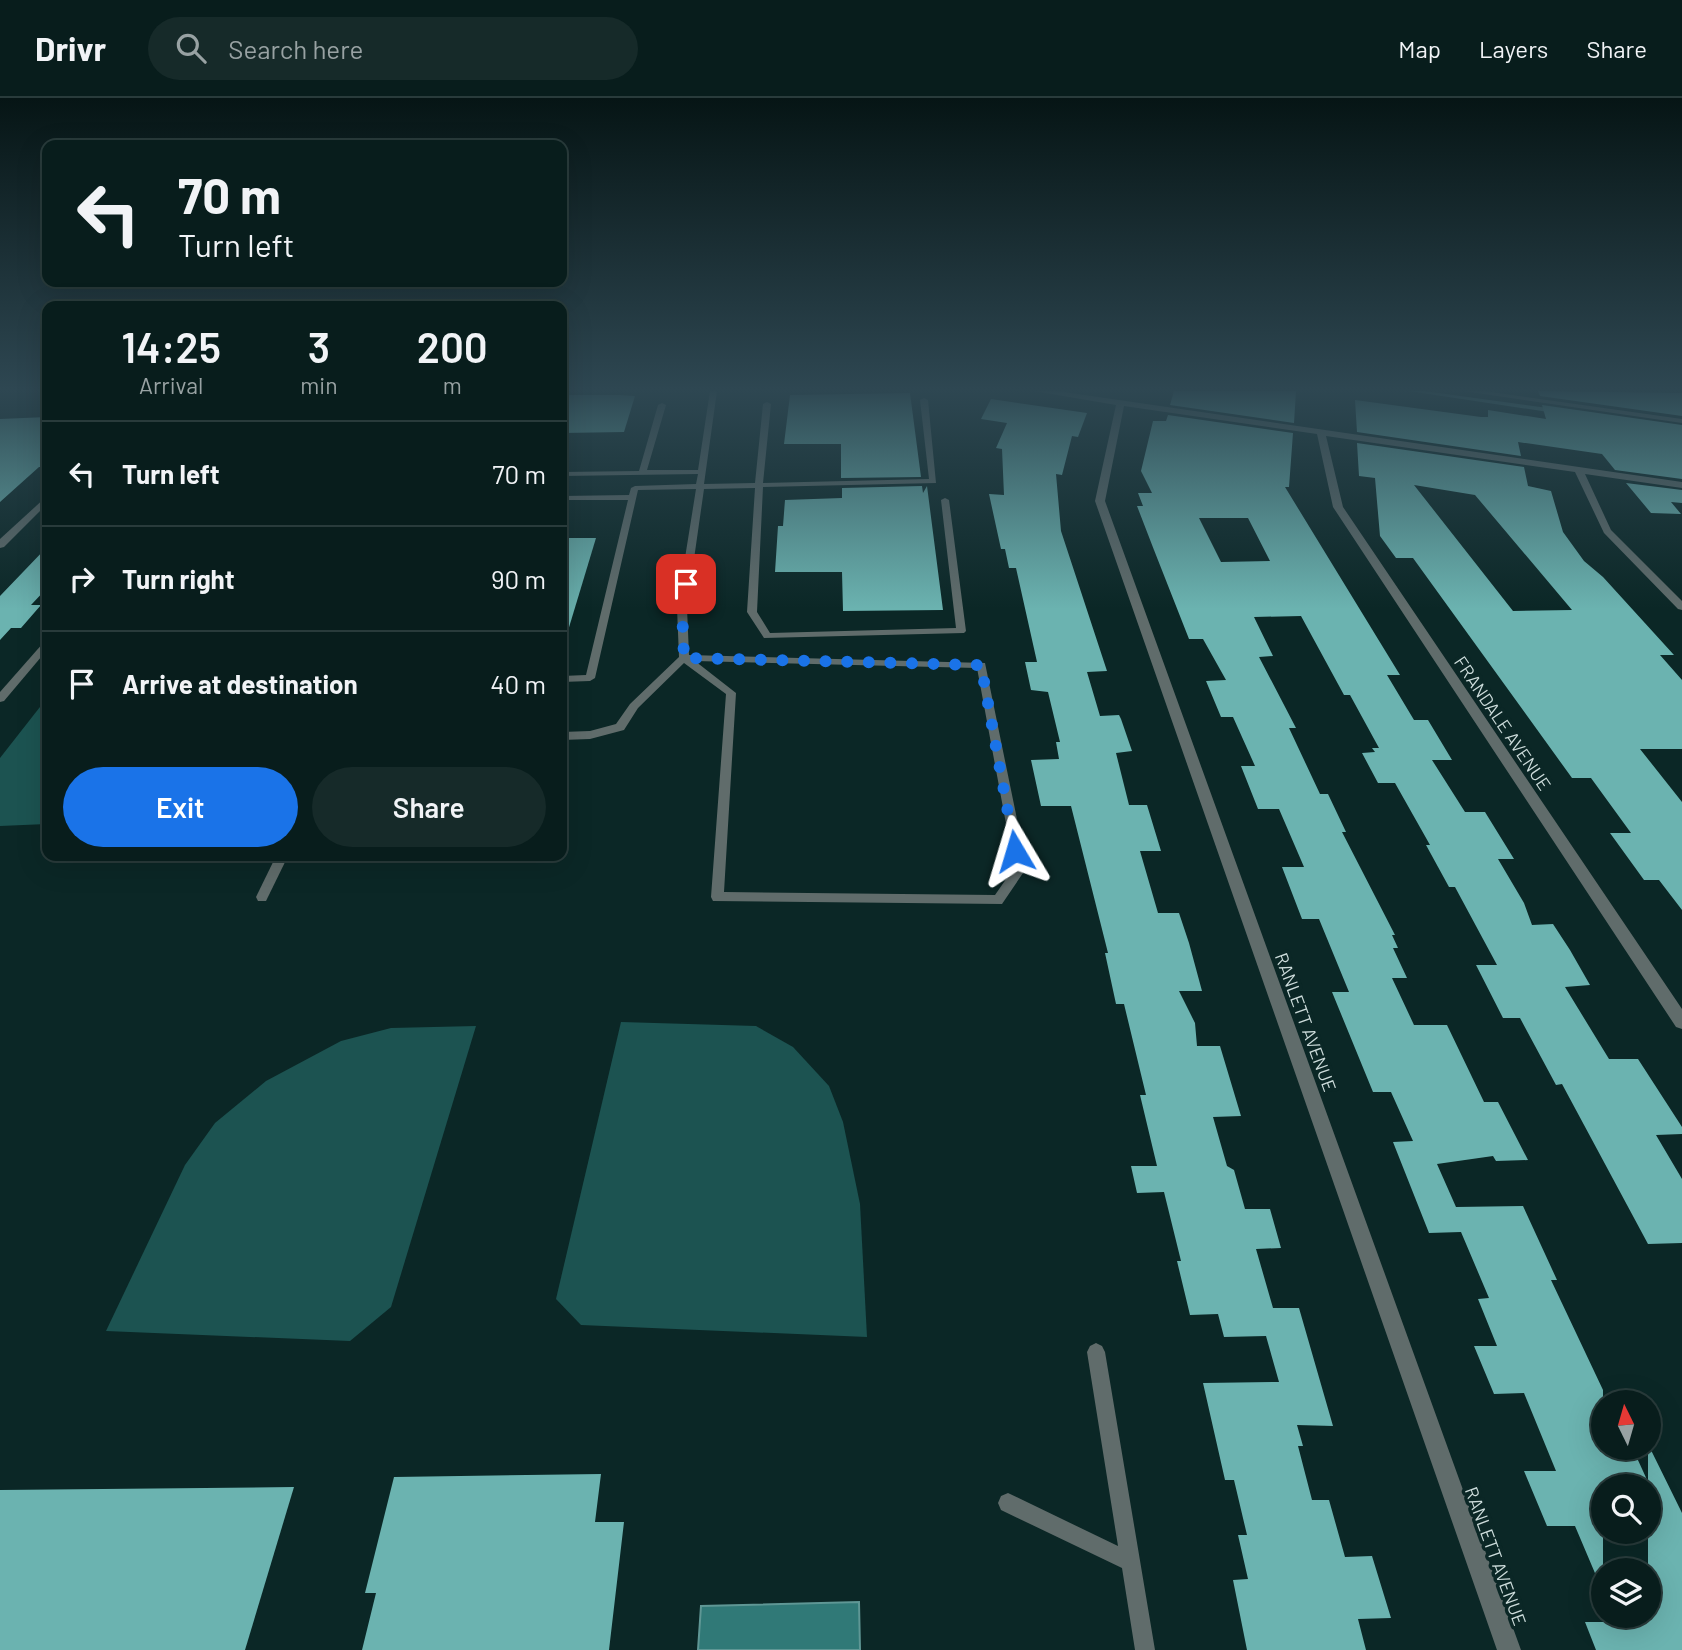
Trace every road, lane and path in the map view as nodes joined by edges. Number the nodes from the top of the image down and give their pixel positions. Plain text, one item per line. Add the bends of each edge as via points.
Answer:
1 (645, 463) edge
2 (703, 463) edge
3 (761, 463) edge
4 (931, 463) edge
5 (1108, 463) edge
6 (1328, 463) edge
7 (1530, 463) edge
8 (1579, 471) junction
9 (702, 472) junction
10 (642, 473) junction
11 (567, 474) edge
12 (759, 485) junction
13 (1682, 485) edge
14 (701, 486) junction
15 (633, 497) junction
16 (567, 498) edge
17 (946, 500) dead end
18 (42, 504) edge
19 (0, 545) edge
20 (1682, 607) edge
21 (42, 650) edge
22 (684, 658) junction
23 (567, 678) edge
24 (0, 699) edge
25 (567, 736) edge
26 (280, 861) edge
27 (262, 897) dead end
28 (1682, 1022) edge
29 (1096, 1352) dead end
30 (1008, 1503) dead end
31 (1130, 1562) junction
32 (1145, 1650) edge
33 (1509, 1650) edge

1 - 10 lane
2 - 9 lane
3 - 12 lane
4 - 12 lane via 933,481
5 - 33 street, RANLETT AVENUE via 1100,501
6 - 28 street, FRANDALE AVENUE via 1338,507
7 - 8 street
8 - 13 street
8 - 20 street via 1606,531
9 - 10 lane
9 - 14 lane
10 - 11 lane
12 - 14 lane
12 - 17 lane via 752,612 766,636 961,631
14 - 15 lane via 635,488
14 - 22 lane via 682,608
15 - 16 lane
15 - 23 lane via 590,678
18 - 19 street
21 - 24 lane
22 - 22 lane via 981,665 1013,829 1017,873 998,900 717,897 731,693
22 - 25 lane via 634,706 621,727
26 - 27 lane
29 - 31 lane
30 - 31 lane
31 - 32 lane

